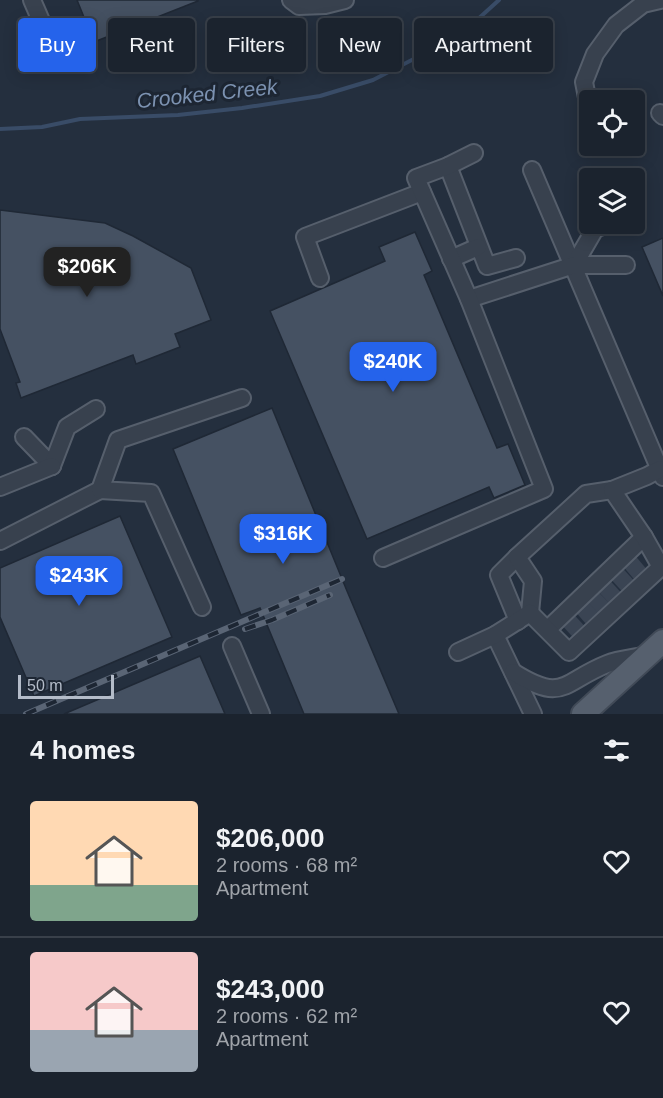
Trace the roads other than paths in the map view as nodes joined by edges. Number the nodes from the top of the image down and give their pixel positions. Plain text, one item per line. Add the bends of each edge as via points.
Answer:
1 (32, 0) edge
2 (291, 0) edge
3 (345, 0) edge
4 (660, 0) edge
5 (40, 18) edge
6 (586, 90) edge
7 (474, 153) dead end
8 (448, 166) junction
9 (532, 170) dead end
10 (422, 192) junction
11 (592, 234) edge
12 (478, 246) junction
13 (516, 258) dead end
14 (451, 259) junction
15 (573, 265) junction
16 (626, 265) dead end
17 (320, 278) dead end
18 (469, 299) junction
19 (242, 398) dead end
20 (96, 409) dead end
21 (24, 436) dead end
22 (52, 466) junction
23 (661, 473) edge
24 (0, 487) edge
25 (100, 490) junction
26 (612, 490) junction
27 (644, 537) junction
28 (0, 541) edge
29 (517, 557) junction
30 (383, 558) dead end
31 (599, 603) junction
32 (202, 607) dead end
33 (524, 617) junction
34 (548, 629) junction
35 (495, 635) junction
36 (232, 646) dead end
37 (656, 648) edge
38 (458, 652) dead end
39 (513, 672) junction
40 (261, 714) edge
41 (533, 714) edge
42 (583, 714) edge

1 - 5 street
2 - 3 street via 299,6
4 - 6 street via 643,4 616,25 594,54 584,82
7 - 8 street
8 - 10 street via 416,178
8 - 12 street
9 - 15 street
10 - 14 street
10 - 17 street via 305,237
11 - 15 street
12 - 13 street via 487,266
12 - 14 street
14 - 18 street
15 - 16 street
15 - 18 street
15 - 23 street
18 - 30 street via 544,489
19 - 25 street via 118,440
20 - 22 street via 67,427
21 - 22 street
22 - 24 street
23 - 26 street
25 - 28 street
25 - 32 street via 151,493
26 - 27 street
26 - 29 street via 586,494
27 - 31 street via 621,565
27 - 31 street via 661,567 638,584
29 - 33 street via 534,581
29 - 33 street via 499,575
31 - 34 street
31 - 34 street via 583,636 569,652
33 - 34 street
33 - 35 street
35 - 38 street
35 - 39 street
36 - 40 street
37 - 39 street via 607,664 558,690 533,684
37 - 42 main road
39 - 41 street

